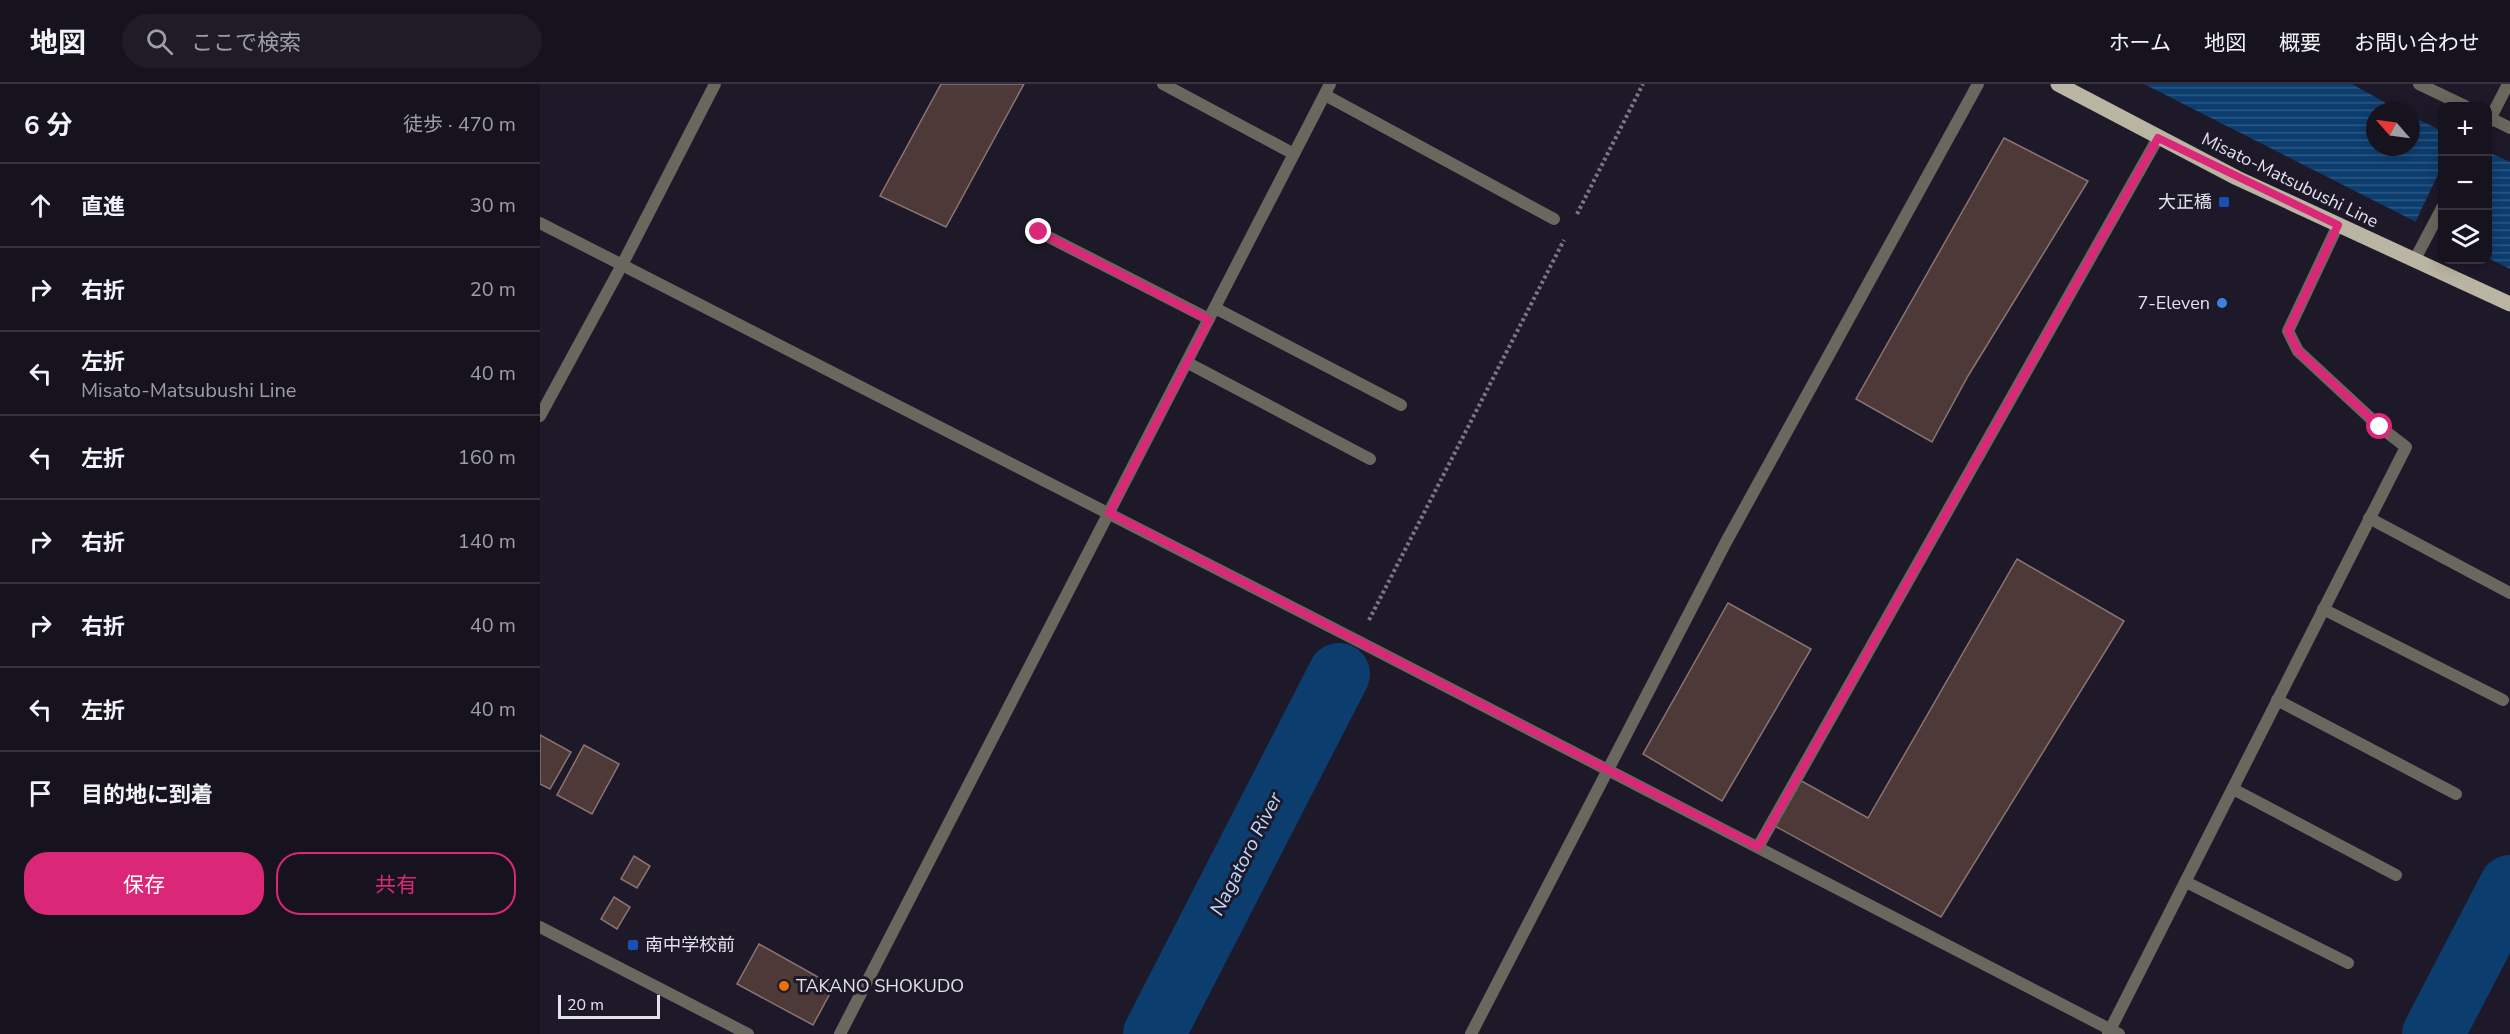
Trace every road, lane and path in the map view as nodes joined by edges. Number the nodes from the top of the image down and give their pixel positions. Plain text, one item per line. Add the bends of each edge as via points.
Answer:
1 (715, 84) edge
2 (1163, 84) edge
3 (1643, 84) edge
4 (1978, 84) edge
5 (2058, 84) edge
6 (2420, 84) edge
7 (2508, 84) edge
8 (1328, 90) edge
9 (2457, 102) edge
10 (2492, 113) edge
11 (2492, 121) edge
12 (2510, 128) edge
13 (2158, 138) junction
14 (1294, 154) junction
15 (2441, 210) edge
16 (1554, 219) dead end
17 (1573, 220) dead end
18 (540, 223) edge
19 (2338, 225) junction
20 (1568, 231) dead end
21 (1039, 232) dead end
22 (2414, 261) junction
23 (622, 265) junction
24 (2510, 304) edge
25 (1212, 314) junction
26 (1188, 363) junction
27 (1401, 405) dead end
28 (540, 416) edge
29 (1370, 459) dead end
30 (1109, 513) junction
31 (2369, 518) junction
32 (2510, 593) edge
33 (2323, 609) junction
34 (1358, 640) junction
35 (2277, 700) junction
36 (2503, 700) dead end
37 (1608, 769) junction
38 (2233, 789) junction
39 (2456, 794) dead end
40 (1758, 847) junction
41 (2396, 875) dead end
42 (2186, 882) junction
43 (540, 927) edge
44 (2348, 963) dead end
45 (2112, 1032) edge
46 (748, 1034) edge
47 (840, 1034) edge
48 (1471, 1034) edge

1 - 23 street
2 - 14 street
3 - 17 path
4 - 37 street via 1726,542
5 - 13 main road, Misato-Matsubushi Line
6 - 9 street
7 - 10 street
8 - 14 street
8 - 16 street
11 - 12 street
13 - 19 main road, Misato-Matsubushi Line
13 - 40 street
14 - 25 street
15 - 22 street
18 - 23 street
19 - 22 main road, Misato-Matsubushi Line
19 - 31 street via 2288,331 2298,351 2406,447
20 - 34 path
21 - 25 street
22 - 24 main road, Misato-Matsubushi Line
23 - 28 street
23 - 30 street
25 - 26 street
25 - 27 street
26 - 29 street
26 - 30 street
30 - 34 street
30 - 47 street
31 - 32 street
31 - 33 street
33 - 35 street
33 - 36 street
34 - 37 street
35 - 38 street
35 - 39 street
37 - 40 street
37 - 48 street
38 - 41 street
38 - 42 street
40 - 45 street
42 - 44 street
42 - 45 street
43 - 46 street

